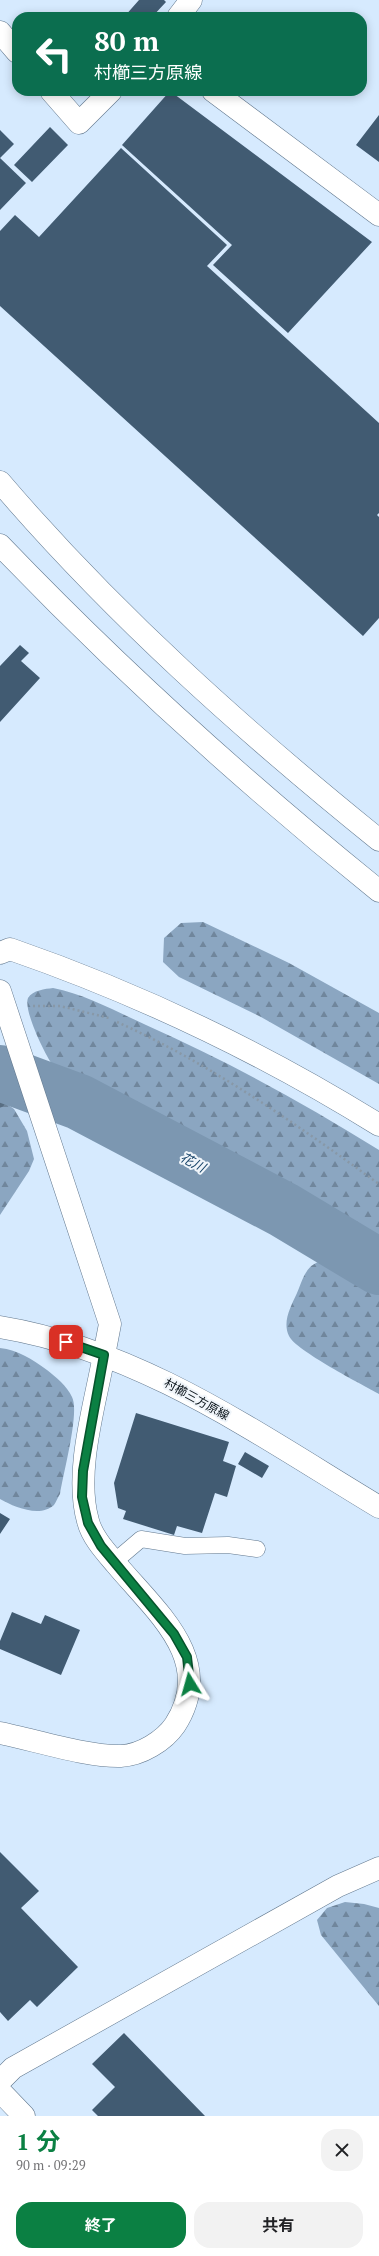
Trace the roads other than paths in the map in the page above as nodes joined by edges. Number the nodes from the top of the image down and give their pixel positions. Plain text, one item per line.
1 (191, 0) edge
2 (182, 12) edge
3 (0, 32) edge
4 (12, 46) edge
5 (56, 96) edge
6 (107, 96) edge
7 (220, 96) edge
8 (379, 215) edge
9 (0, 482) edge
10 (0, 545) edge
11 (379, 840) edge
12 (379, 891) edge
13 (0, 953) edge
14 (0, 991) edge
15 (379, 1125) edge
16 (0, 1327) edge
17 (104, 1355) junction
18 (379, 1507) edge
19 (257, 1549) dead end
20 (114, 1562) junction
21 (0, 1733) edge
22 (379, 1868) edge
23 (0, 2081) edge
24 (0, 2091) edge
25 (24, 2116) edge

1 - 2 street
3 - 4 street
5 - 6 street
7 - 8 street
9 - 11 street
10 - 12 street
13 - 15 street
14 - 17 street
16 - 17 street, 村櫛三方原線
17 - 18 street, 村櫛三方原線
17 - 20 street
19 - 20 lane
20 - 21 street
22 - 23 street
24 - 25 street

